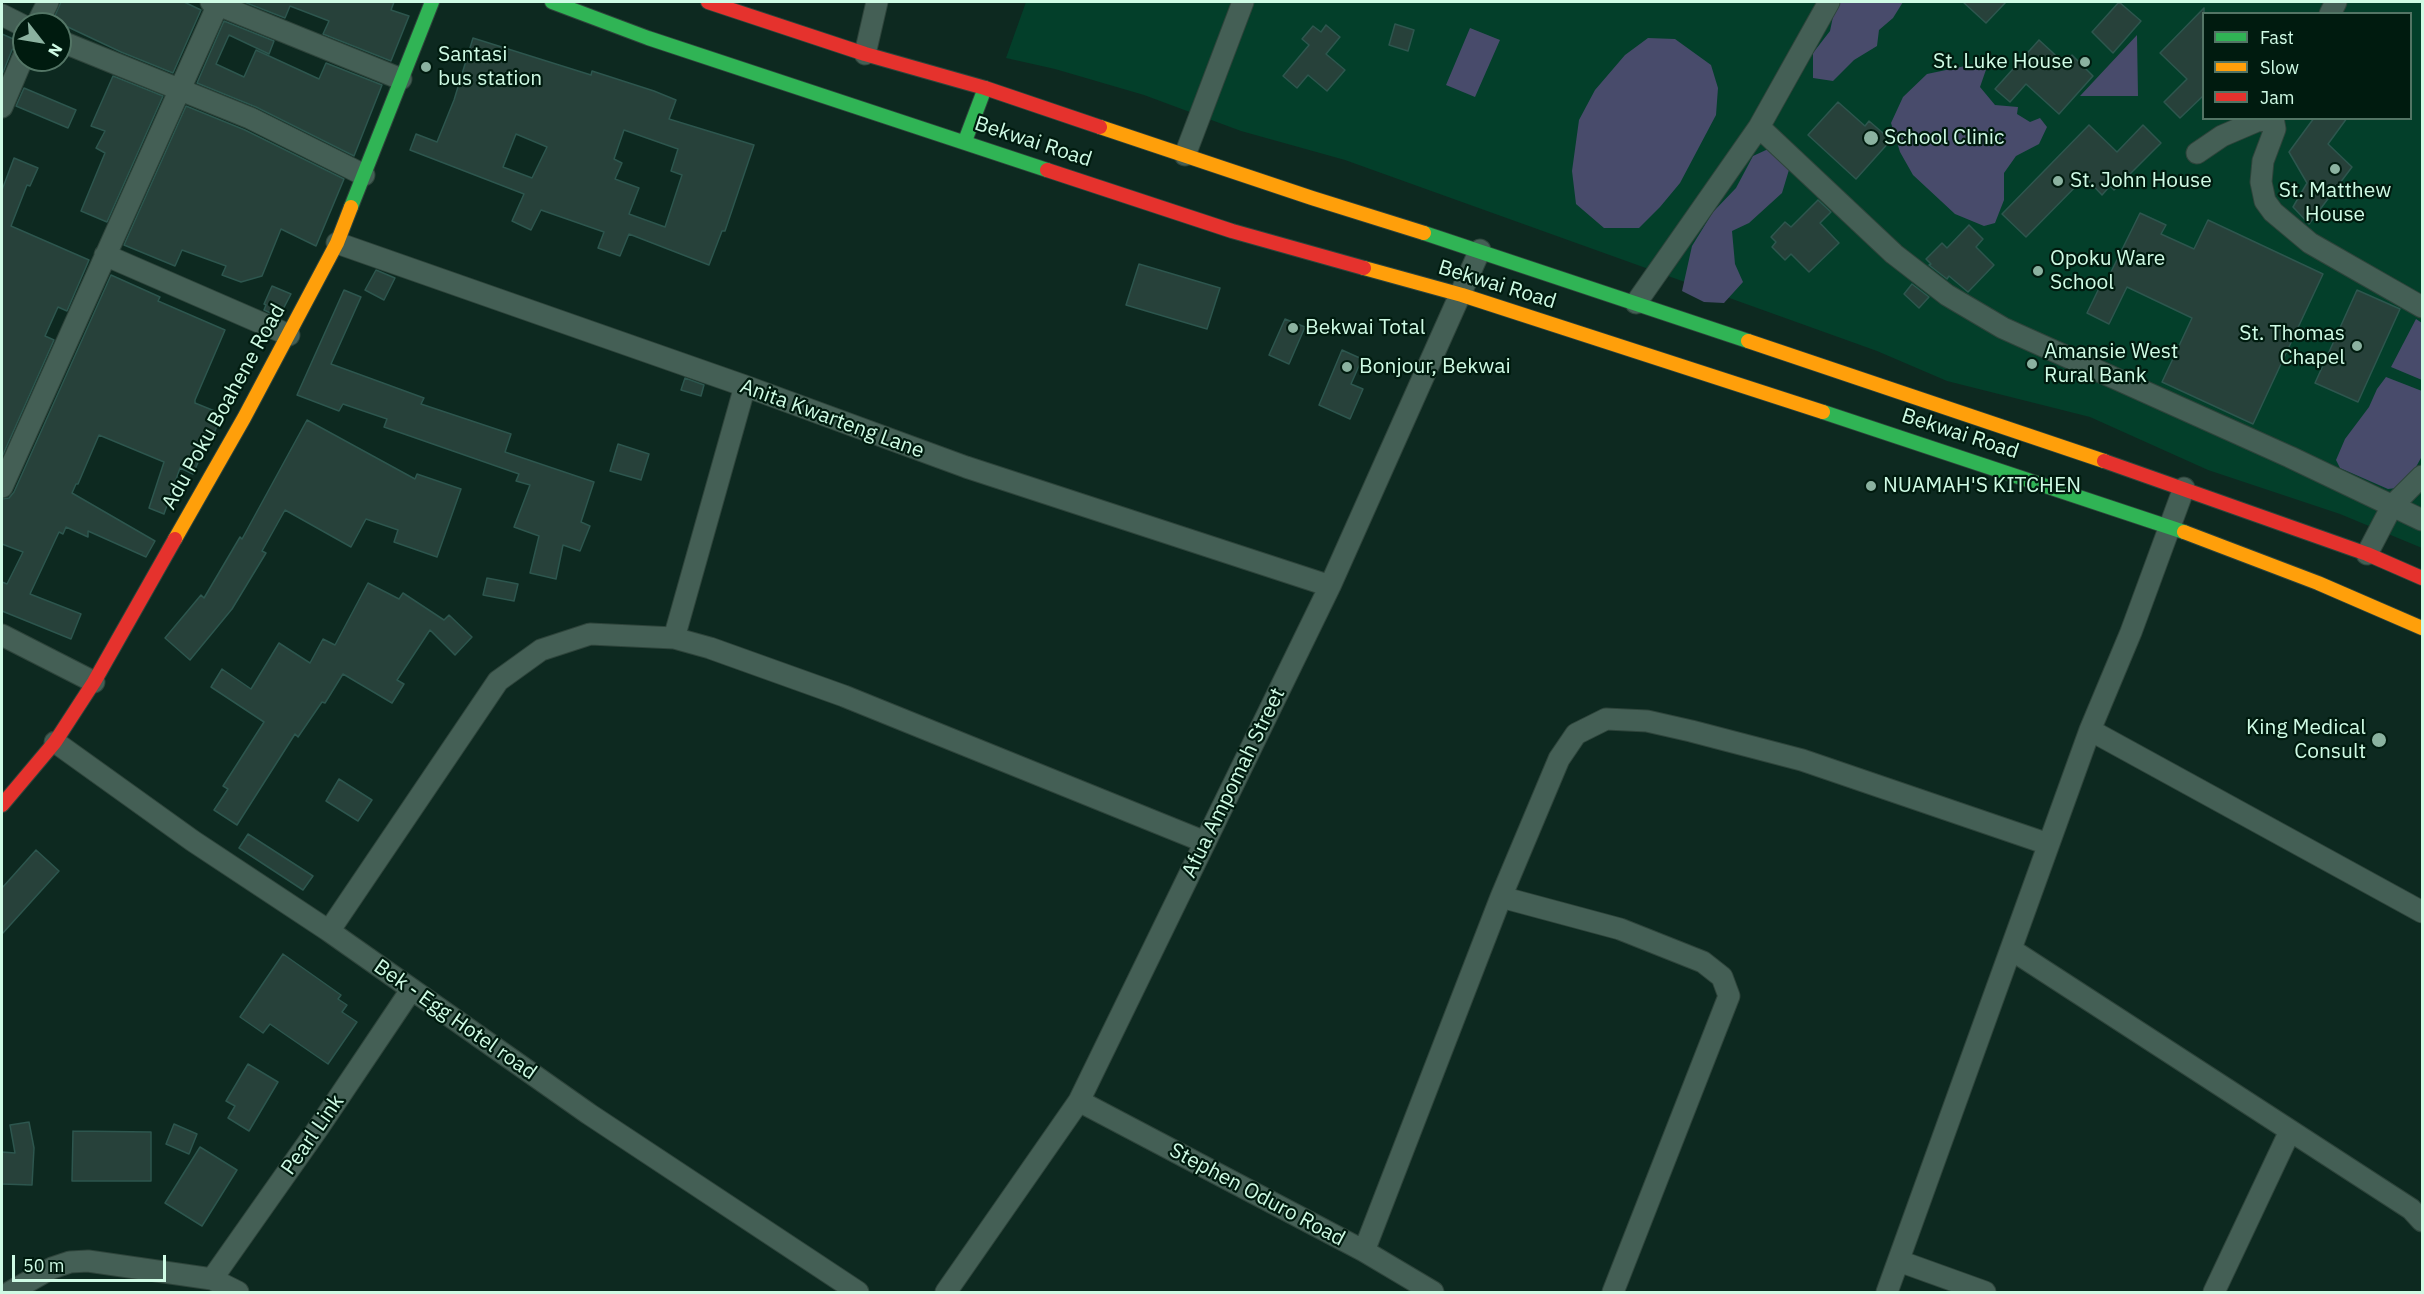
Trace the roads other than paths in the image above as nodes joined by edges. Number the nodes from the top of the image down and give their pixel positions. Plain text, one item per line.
1 (216, 2) edge
2 (432, 2) edge
3 (552, 2) edge
4 (708, 2) edge
5 (877, 2) edge
6 (1243, 2) edge
7 (1829, 2) edge
8 (72, 46) edge
9 (865, 54) junction
10 (17, 72) edge
11 (401, 79) junction
12 (985, 88) junction
13 (179, 89) junction
14 (2, 107) edge
15 (2264, 120) edge
16 (2272, 120) edge
17 (1759, 127) junction
18 (965, 141) junction
19 (2197, 153) dead end
20 (1185, 155) junction
21 (364, 175) junction
22 (337, 243) junction
23 (1480, 250) junction
24 (105, 255) junction
25 (1461, 295) junction
26 (1636, 303) junction
27 (2422, 307) edge
28 (289, 335) junction
29 (745, 386) junction
30 (2422, 477) edge
31 (2, 487) edge
32 (2184, 488) junction
33 (2391, 506) junction
34 (2422, 520) edge
35 (2169, 526) junction
36 (2367, 554) junction
37 (2422, 575) edge
38 (1330, 586) junction
39 (2422, 628) edge
40 (2, 635) edge
41 (674, 638) junction
42 (94, 682) junction
43 (2090, 730) junction
44 (55, 742) junction
45 (2, 805) edge
46 (1205, 842) junction
47 (2048, 844) junction
48 (1501, 897) junction
49 (2422, 912) edge
50 (329, 931) junction
51 (2012, 950) junction
52 (411, 990) junction
53 (1079, 1101) junction
54 (2290, 1131) junction
55 (2418, 1208) edge
56 (1364, 1251) junction
57 (1899, 1261) junction
58 (212, 1279) junction
59 (10, 1293) edge
60 (238, 1293) edge
61 (858, 1293) edge
62 (946, 1293) edge
63 (1433, 1293) edge
64 (1613, 1293) edge
65 (1887, 1293) edge
66 (1985, 1293) edge
67 (2214, 1293) edge

1 - 11 street
1 - 13 street
2 - 11 main road, Adu Poku Boahene Road
3 - 18 main road, Bekwai Road
4 - 9 main road, Bekwai Road
5 - 9 street
6 - 20 street
7 - 17 street
8 - 13 street
9 - 12 main road, Bekwai Road
10 - 14 street
11 - 21 main road, Adu Poku Boahene Road
12 - 18 main road
12 - 20 main road, Bekwai Road
13 - 21 street
13 - 24 street
15 - 19 street
16 - 27 street
17 - 26 street
17 - 33 street
18 - 25 main road, Bekwai Road
20 - 23 main road, Bekwai Road
21 - 22 main road, Adu Poku Boahene Road
22 - 28 main road, Adu Poku Boahene Road
22 - 29 street, Anita Kwarteng Lane
23 - 25 street, Afua Ampomah Street
23 - 26 main road, Bekwai Road
24 - 28 street
24 - 31 street
25 - 35 main road, Bekwai Road
25 - 38 street, Afua Ampomah Street
26 - 32 main road, Bekwai Road
28 - 42 main road, Adu Poku Boahene Road
29 - 38 street, Anita Kwarteng Lane
29 - 41 street
30 - 33 street
32 - 35 street
32 - 36 main road, Bekwai Road
33 - 34 street
33 - 36 street
35 - 39 main road, Bekwai Road
35 - 43 street
36 - 37 main road, Bekwai Road
38 - 46 street, Afua Ampomah Street
40 - 42 street
41 - 46 street
41 - 50 street
42 - 44 main road, Adu Poku Boahene Road
43 - 47 street
43 - 49 street
44 - 45 main road, Adu Poku Boahene Road
44 - 50 street, Bek - Egg Hotel road
46 - 53 street, Afua Ampomah Street
47 - 48 street
47 - 51 street
48 - 56 street
48 - 64 street
50 - 52 street, Bek - Egg Hotel road
51 - 54 street
51 - 57 street
52 - 58 street, Pearl Link
52 - 61 street, Bek - Egg Hotel road
53 - 56 street, Stephen Oduro Road
53 - 62 street, Afua Ampomah Street
54 - 55 street
54 - 67 street
56 - 63 street, Stephen Oduro Road
57 - 65 street
57 - 66 street
58 - 59 street
58 - 60 street

